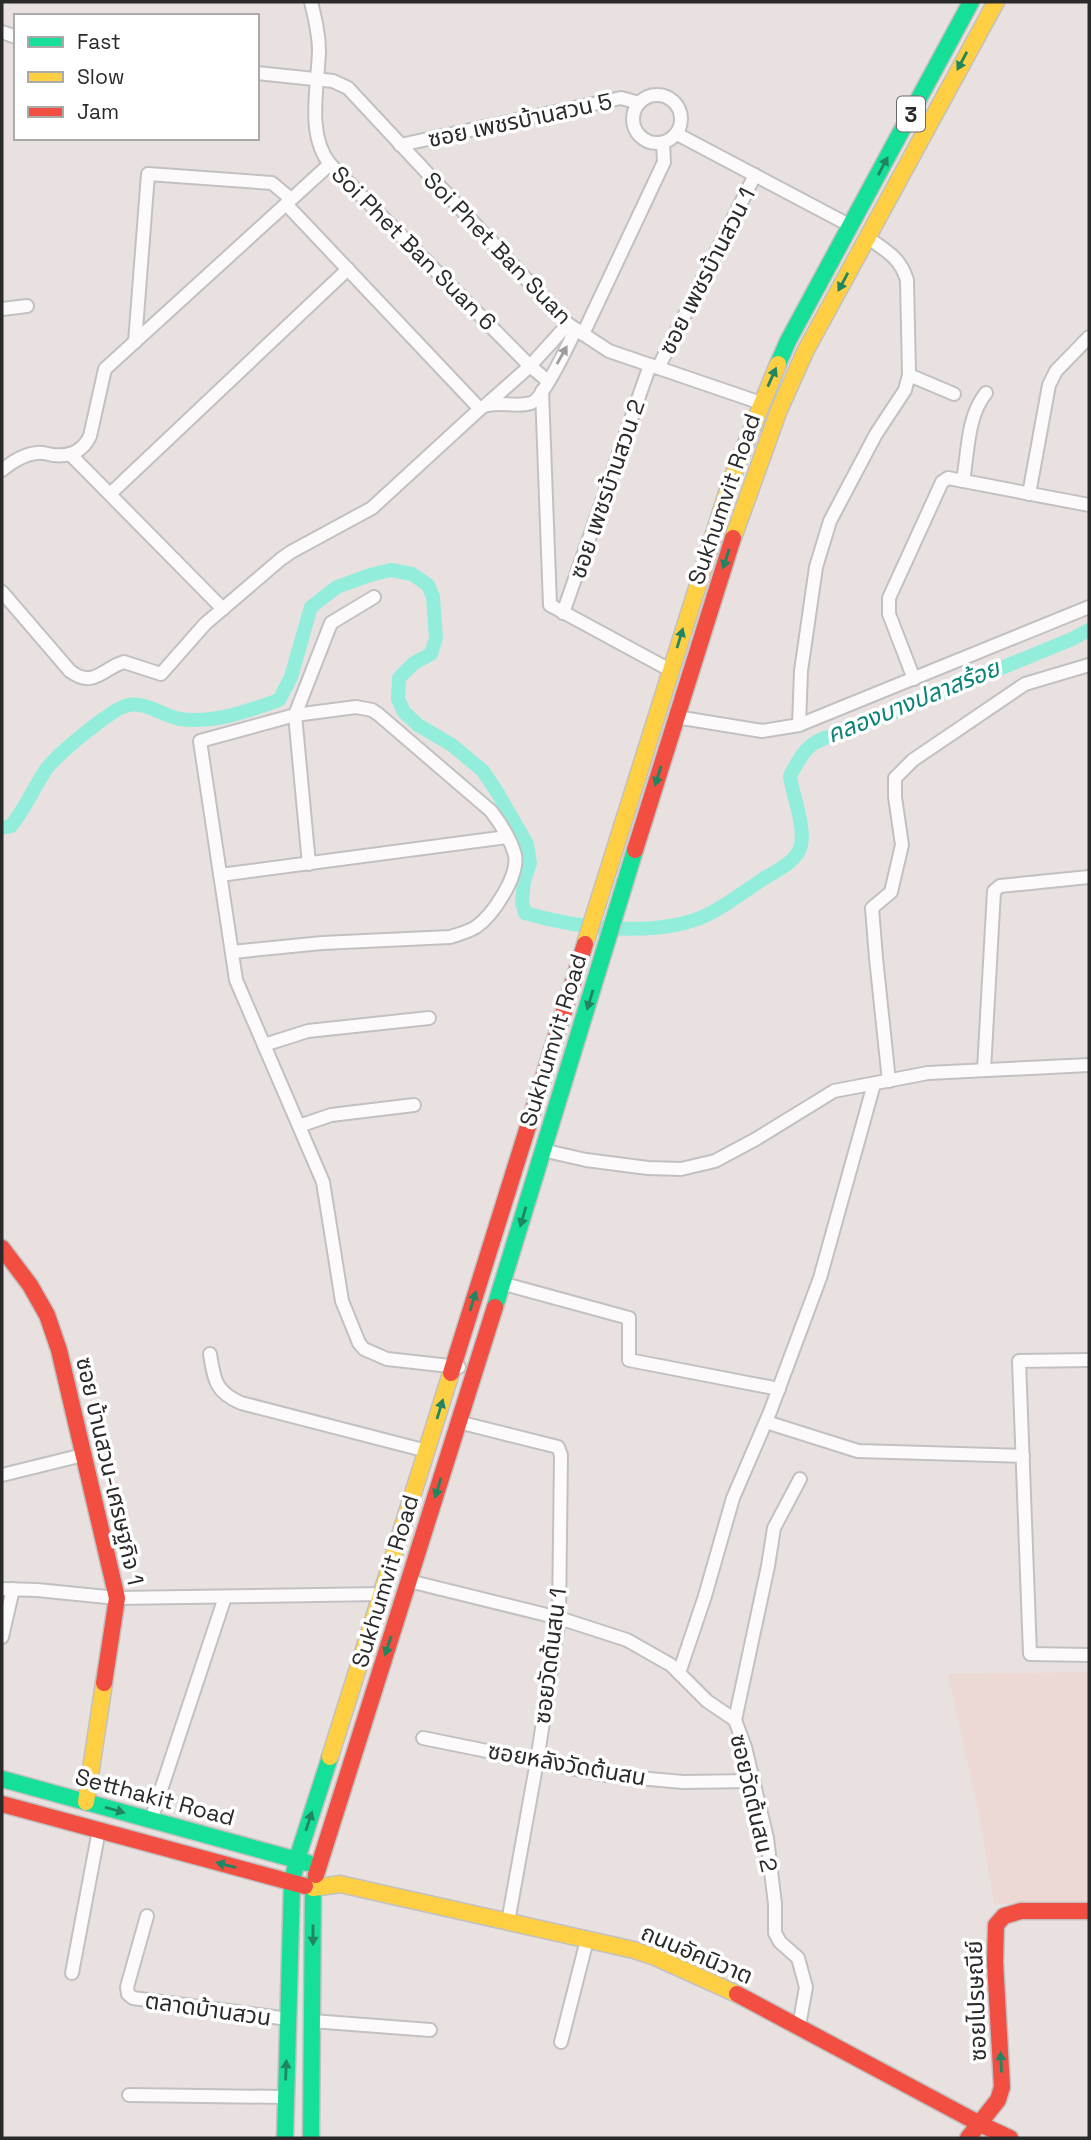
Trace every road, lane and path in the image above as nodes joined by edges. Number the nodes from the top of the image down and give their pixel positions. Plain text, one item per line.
1 (311, 2) edge
2 (971, 2) edge
3 (996, 2) edge
4 (259, 73) edge
5 (317, 79) junction
6 (639, 103) junction
7 (677, 134) junction
8 (663, 143) junction
9 (400, 145) junction
10 (330, 164) junction
11 (755, 175) junction
12 (289, 202) junction
13 (851, 226) junction
14 (867, 237) junction
15 (348, 269) junction
16 (27, 306) dead end
17 (2, 309) edge
18 (576, 329) junction
19 (1089, 337) edge
20 (135, 342) junction
21 (530, 366) junction
22 (654, 366) junction
23 (909, 375) junction
24 (545, 386) junction
25 (986, 393) dead end
26 (954, 394) dead end
27 (761, 403) junction
28 (483, 407) junction
29 (70, 454) junction
30 (2, 470) edge
31 (963, 481) junction
32 (110, 494) junction
33 (1029, 494) junction
34 (1089, 505) edge
35 (2, 592) edge
36 (374, 597) dead end
37 (1089, 607) edge
38 (223, 609) junction
39 (563, 612) junction
40 (1089, 665) edge
41 (670, 670) junction
42 (914, 679) junction
43 (295, 715) junction
44 (676, 718) junction
45 (799, 725) junction
46 (629, 801) junction
47 (648, 807) junction
48 (507, 837) junction
49 (309, 864) junction
50 (220, 875) junction
51 (1089, 877) edge
52 (232, 952) junction
53 (429, 1018) dead end
54 (264, 1045) junction
55 (1089, 1065) edge
56 (984, 1070) junction
57 (889, 1081) junction
58 (874, 1084) junction
59 (414, 1105) dead end
60 (299, 1126) junction
61 (542, 1150) junction
62 (2, 1248) edge
63 (501, 1283) junction
64 (210, 1354) dead end
65 (1089, 1360) edge
66 (453, 1366) junction
67 (475, 1368) junction
68 (779, 1390) junction
69 (458, 1422) junction
70 (766, 1423) junction
71 (426, 1451) junction
72 (83, 1455) junction
73 (1023, 1456) junction
74 (2, 1475) edge
75 (800, 1479) dead end
76 (409, 1581) junction
77 (8, 1589) edge
78 (382, 1594) junction
79 (225, 1597) junction
80 (117, 1598) junction
81 (559, 1618) junction
82 (2, 1637) edge
83 (1089, 1655) edge
84 (679, 1673) junction
85 (735, 1720) junction
86 (423, 1738) dead end
87 (537, 1761) junction
88 (2, 1779) edge
89 (753, 1780) junction
90 (86, 1802) junction
91 (2, 1804) edge
92 (150, 1820) junction
93 (99, 1830) junction
94 (297, 1859) junction
95 (318, 1866) junction
96 (292, 1883) junction
97 (340, 1884) junction
98 (313, 1888) junction
99 (1089, 1911) edge
100 (147, 1916) dead end
101 (508, 1922) junction
102 (587, 1940) junction
103 (72, 1973) dead end
104 (288, 2019) junction
105 (312, 2021) junction
106 (799, 2026) junction
107 (430, 2030) dead end
108 (561, 2042) dead end
109 (130, 2095) dead end
110 (285, 2097) junction
111 (980, 2124) junction
112 (285, 2138) edge
113 (310, 2138) edge
114 (968, 2138) edge
115 (1010, 2138) edge

1 - 5 street, Soi Phet Ban Suan 6
13 -> 2 main road, Sukhumvit Road / 3
3 -> 14 main road, Sukhumvit Road / 3
4 - 5 street, Soi Phet Ban Suan
5 - 9 street, Soi Phet Ban Suan
5 - 10 street, Soi Phet Ban Suan 6
6 - 7 street
6 - 8 street
6 - 9 street, ซอย เพชรบ้านสวน 5
7 - 8 street
7 - 11 street
8 - 18 street
9 - 18 street, Soi Phet Ban Suan
10 - 12 street
10 - 21 street, Soi Phet Ban Suan 6
11 - 13 street
11 - 22 street, ซอย เพชรบ้านสวน 1
12 - 15 street
12 - 20 street
12 - 20 street
27 -> 13 main road, Sukhumvit Road
14 - 23 street
14 -> 44 main road, Sukhumvit Road
15 - 28 street
15 - 32 street
16 - 17 street
18 - 21 street
18 - 22 street, Soi Phet Ban Suan
24 -> 18 street
19 - 33 street
20 - 29 street
21 - 24 street, Soi Phet Ban Suan 6
21 - 28 street
22 - 27 street, Soi Phet Ban Suan
22 - 39 street, ซอย เพชรบ้านสวน 2
23 - 26 street
23 - 45 street
24 - 28 street
24 - 39 street
25 - 31 street
41 -> 27 main road, Sukhumvit Road
28 - 38 street
29 - 30 street
29 - 32 street
31 - 33 street
31 - 42 street
32 - 38 street
33 - 34 street
35 - 38 street
36 - 43 street
37 - 42 street
39 - 41 street
40 - 57 street
41 - 46 main road, Sukhumvit Road
42 - 45 street
43 - 48 street
43 - 49 street
43 - 50 street
44 - 45 street
44 -> 47 main road, Sukhumvit Road
46 - 47 main road
66 -> 46 main road, Sukhumvit Road
47 -> 61 main road, Sukhumvit Road
48 - 49 street
48 - 52 street
49 - 50 street
50 - 52 street
51 - 56 street
52 - 54 street
53 - 54 street
54 - 60 street
55 - 56 street
56 - 57 street
57 - 58 street
58 - 61 street
58 - 68 street
59 - 60 street
60 - 66 street
61 -> 63 main road, Sukhumvit Road
62 - 72 main road, ซอย บ้านสวน-เศรษฐกิจ 1
63 - 67 main road, Sukhumvit Road
63 - 68 street
64 - 71 street
65 - 73 street
66 - 67 street
71 -> 66 main road, Sukhumvit Road
67 - 69 main road, Sukhumvit Road
68 - 70 street
69 -> 76 main road, Sukhumvit Road
69 - 81 street, ซอยวัดต้นสน 1
70 - 73 street
70 - 84 street
71 - 78 main road, Sukhumvit Road
72 - 74 street
72 - 80 main road, ซอย บ้านสวน-เศรษฐกิจ 1
73 - 83 street
75 - 85 street
76 - 81 street, ซอยวัดต้นสน 2
76 -> 95 main road, Sukhumvit Road
77 - 80 street
77 - 82 street
78 - 79 street
94 -> 78 main road, Sukhumvit Road
79 - 80 street
79 - 92 street
80 - 90 main road, ซอย บ้านสวน-เศรษฐกิจ 1
81 - 84 street, ซอยวัดต้นสน 2
81 - 87 street, ซอยวัดต้นสน 1
84 - 85 street, ซอยวัดต้นสน 2
85 - 89 street, ซอยวัดต้นสน 2
86 - 87 street, ซอยหลังวัดต้นสน
87 - 89 street, ซอยหลังวัดต้นสน
87 - 101 street, ซอยวัดต้นสน 1
88 - 90 main road, Setthakit Road
89 - 106 street, ซอยวัดต้นสน 2
90 -> 92 main road, Setthakit Road
91 - 93 main road, Setthakit Road
92 - 94 main road, Setthakit Road
96 -> 93 main road, Setthakit Road
93 - 103 street
94 - 95 main road, Setthakit Road
94 - 96 main road, Sukhumvit Road
95 - 97 main road, ถนนอัคนิวาต
95 - 98 main road, Sukhumvit Road
96 - 98 main road, Setthakit Road
96 - 104 main road, Sukhumvit Road
97 - 98 main road, ถนนอัคนิวาต
97 - 101 main road, ถนนอัคนิวาต
98 -> 105 main road, Sukhumvit Road
111 -> 99 main road, ซอยไปรษณีย์
100 - 104 street, ตลาดบ้านสวน
101 - 102 main road, ถนนอัคนิวาต
102 - 106 main road, ถนนอัคนิวาต
102 - 108 street
110 -> 104 main road, Sukhumvit Road
105 - 107 street
105 - 113 main road, Sukhumvit Road
106 - 111 main road, ถนนอัคนิวาต
109 - 110 street
110 - 112 main road, Sukhumvit Road
111 - 114 main road
111 - 115 main road, ถนนอัคนิวาต

